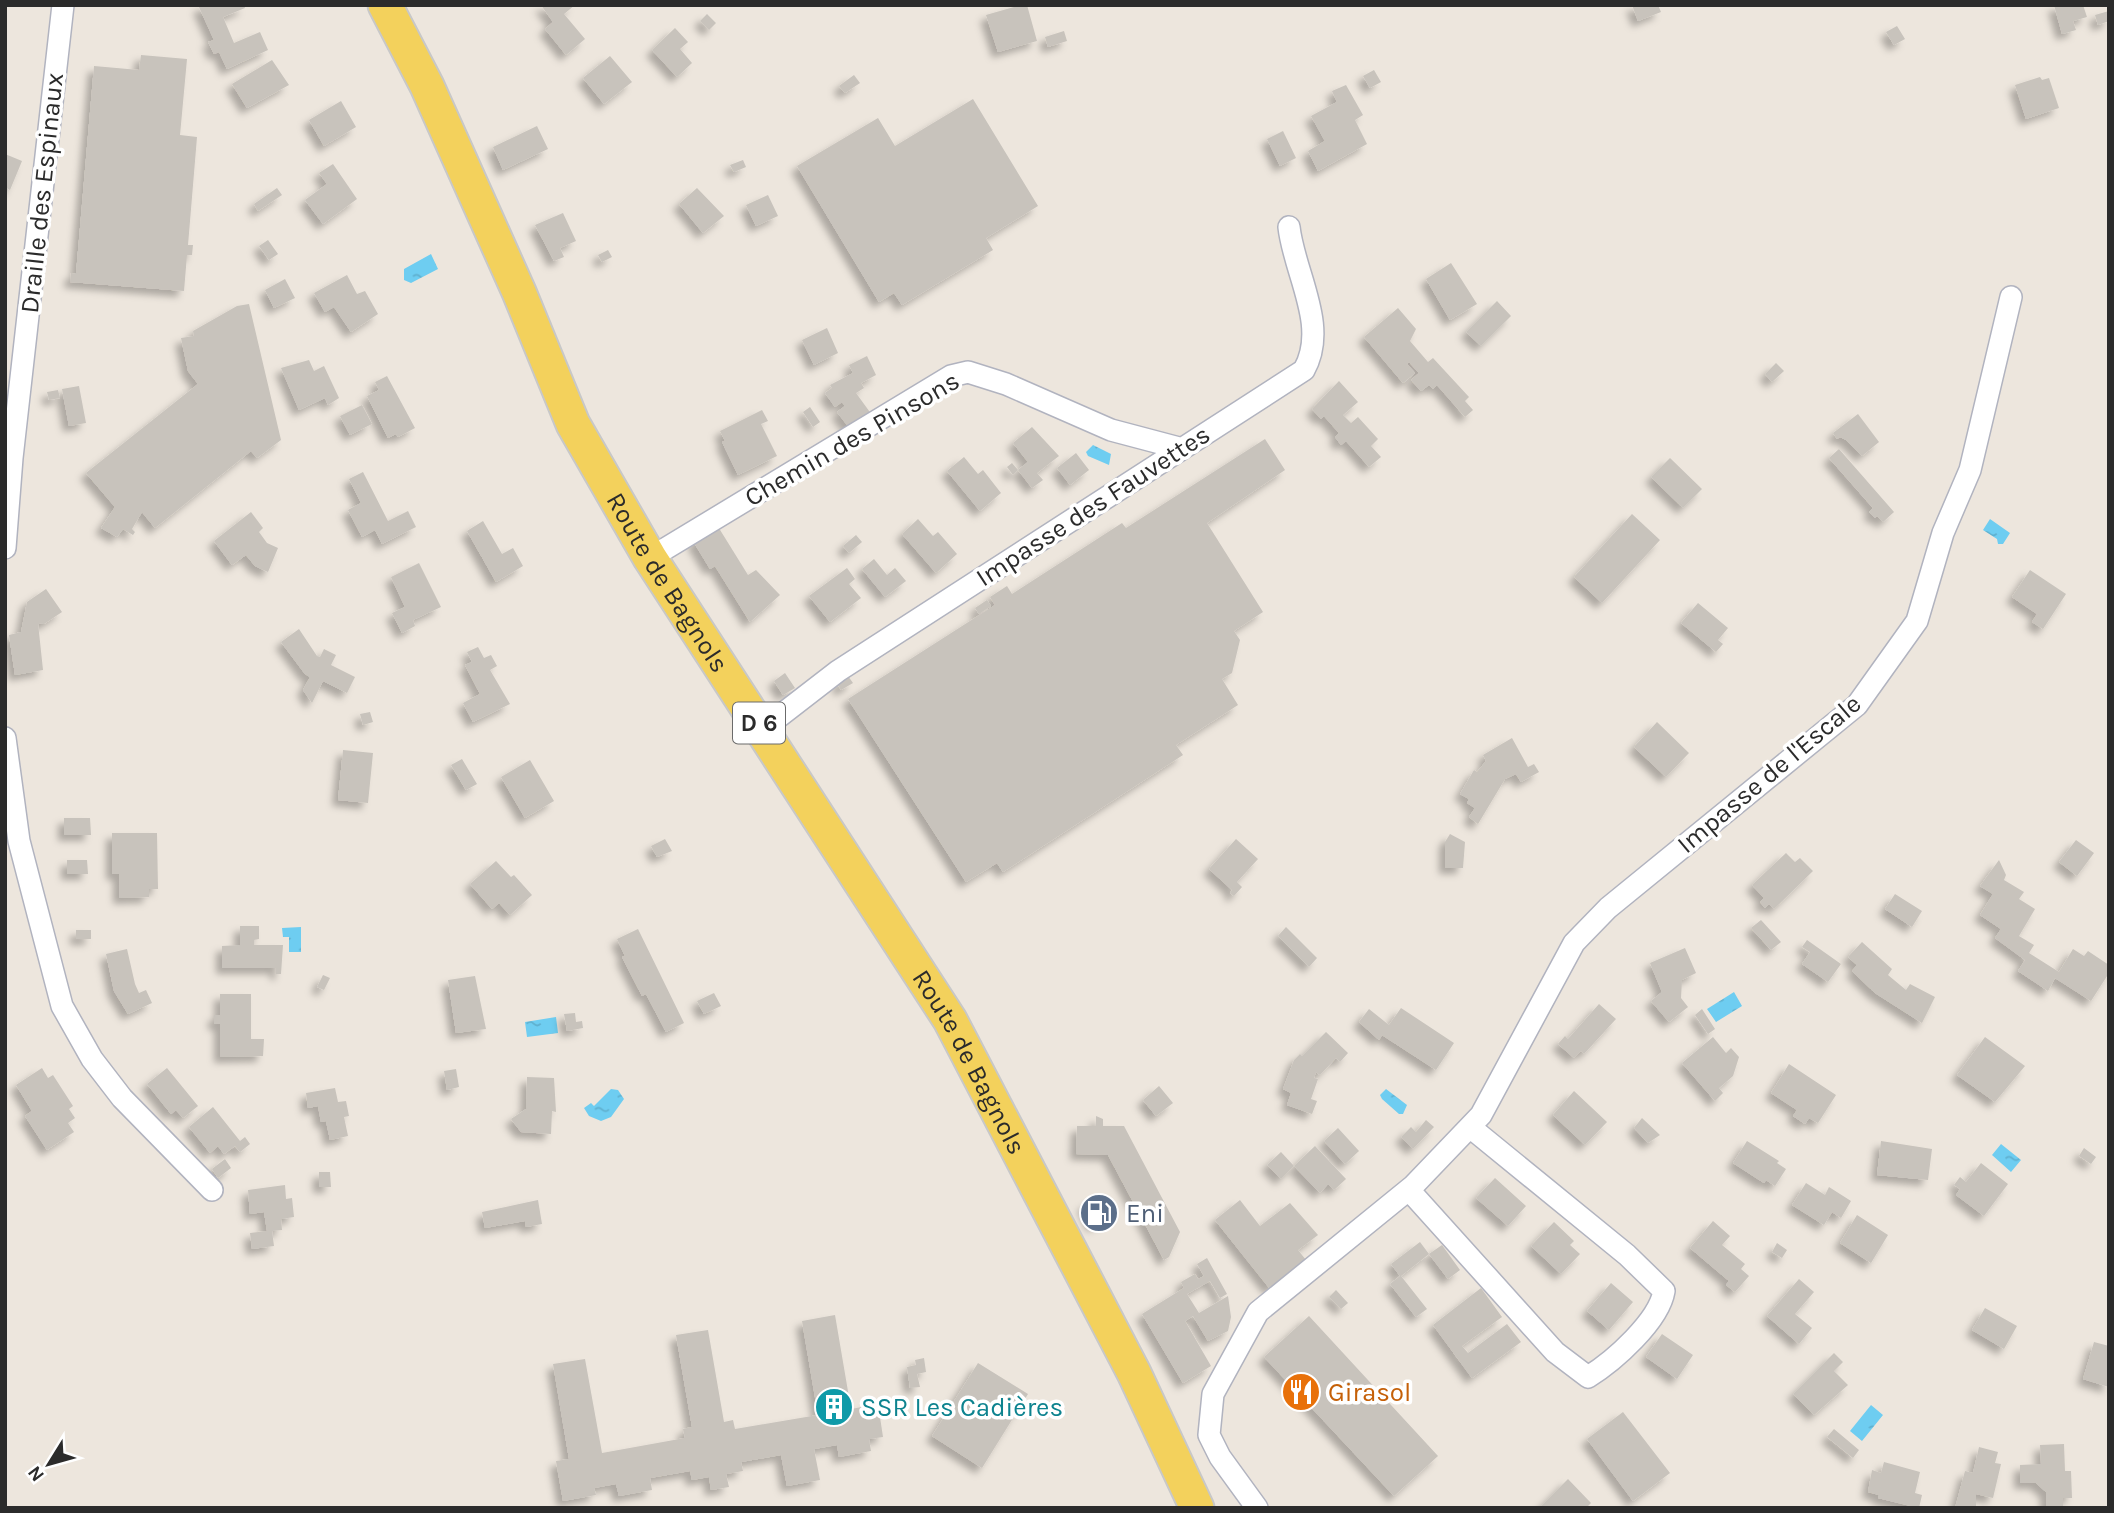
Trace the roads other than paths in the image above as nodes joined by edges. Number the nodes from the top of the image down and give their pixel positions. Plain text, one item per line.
1 (63, 5) edge
2 (384, 5) edge
3 (1289, 227) dead end
4 (2011, 297) dead end
5 (1180, 448) junction
6 (5, 548) edge
7 (650, 558) junction
8 (763, 729) junction
9 (5, 737) edge
10 (1471, 1126) junction
11 (212, 1190) dead end
12 (1409, 1190) junction
13 (1159, 1429) junction
14 (1174, 1508) edge
15 (1197, 1508) edge
16 (1257, 1508) edge

1 - 6 street, Draille des Espinaux
2 - 7 main road, Route de Bagnols / D 6
3 - 5 street, Impasse des Fauvettes
4 - 10 street, Impasse de l'Escale
5 - 7 street, Chemin des Pinsons
5 - 8 street, Impasse des Fauvettes
7 - 8 main road, Route de Bagnols / D 6
8 - 13 main road, Route de Bagnols / D 6
9 - 11 street
10 - 12 street, Impasse de l'Escale
10 - 12 street
12 - 16 street, Impasse de l'Escale
13 - 14 main road, D 6
13 - 15 main road, D 6

